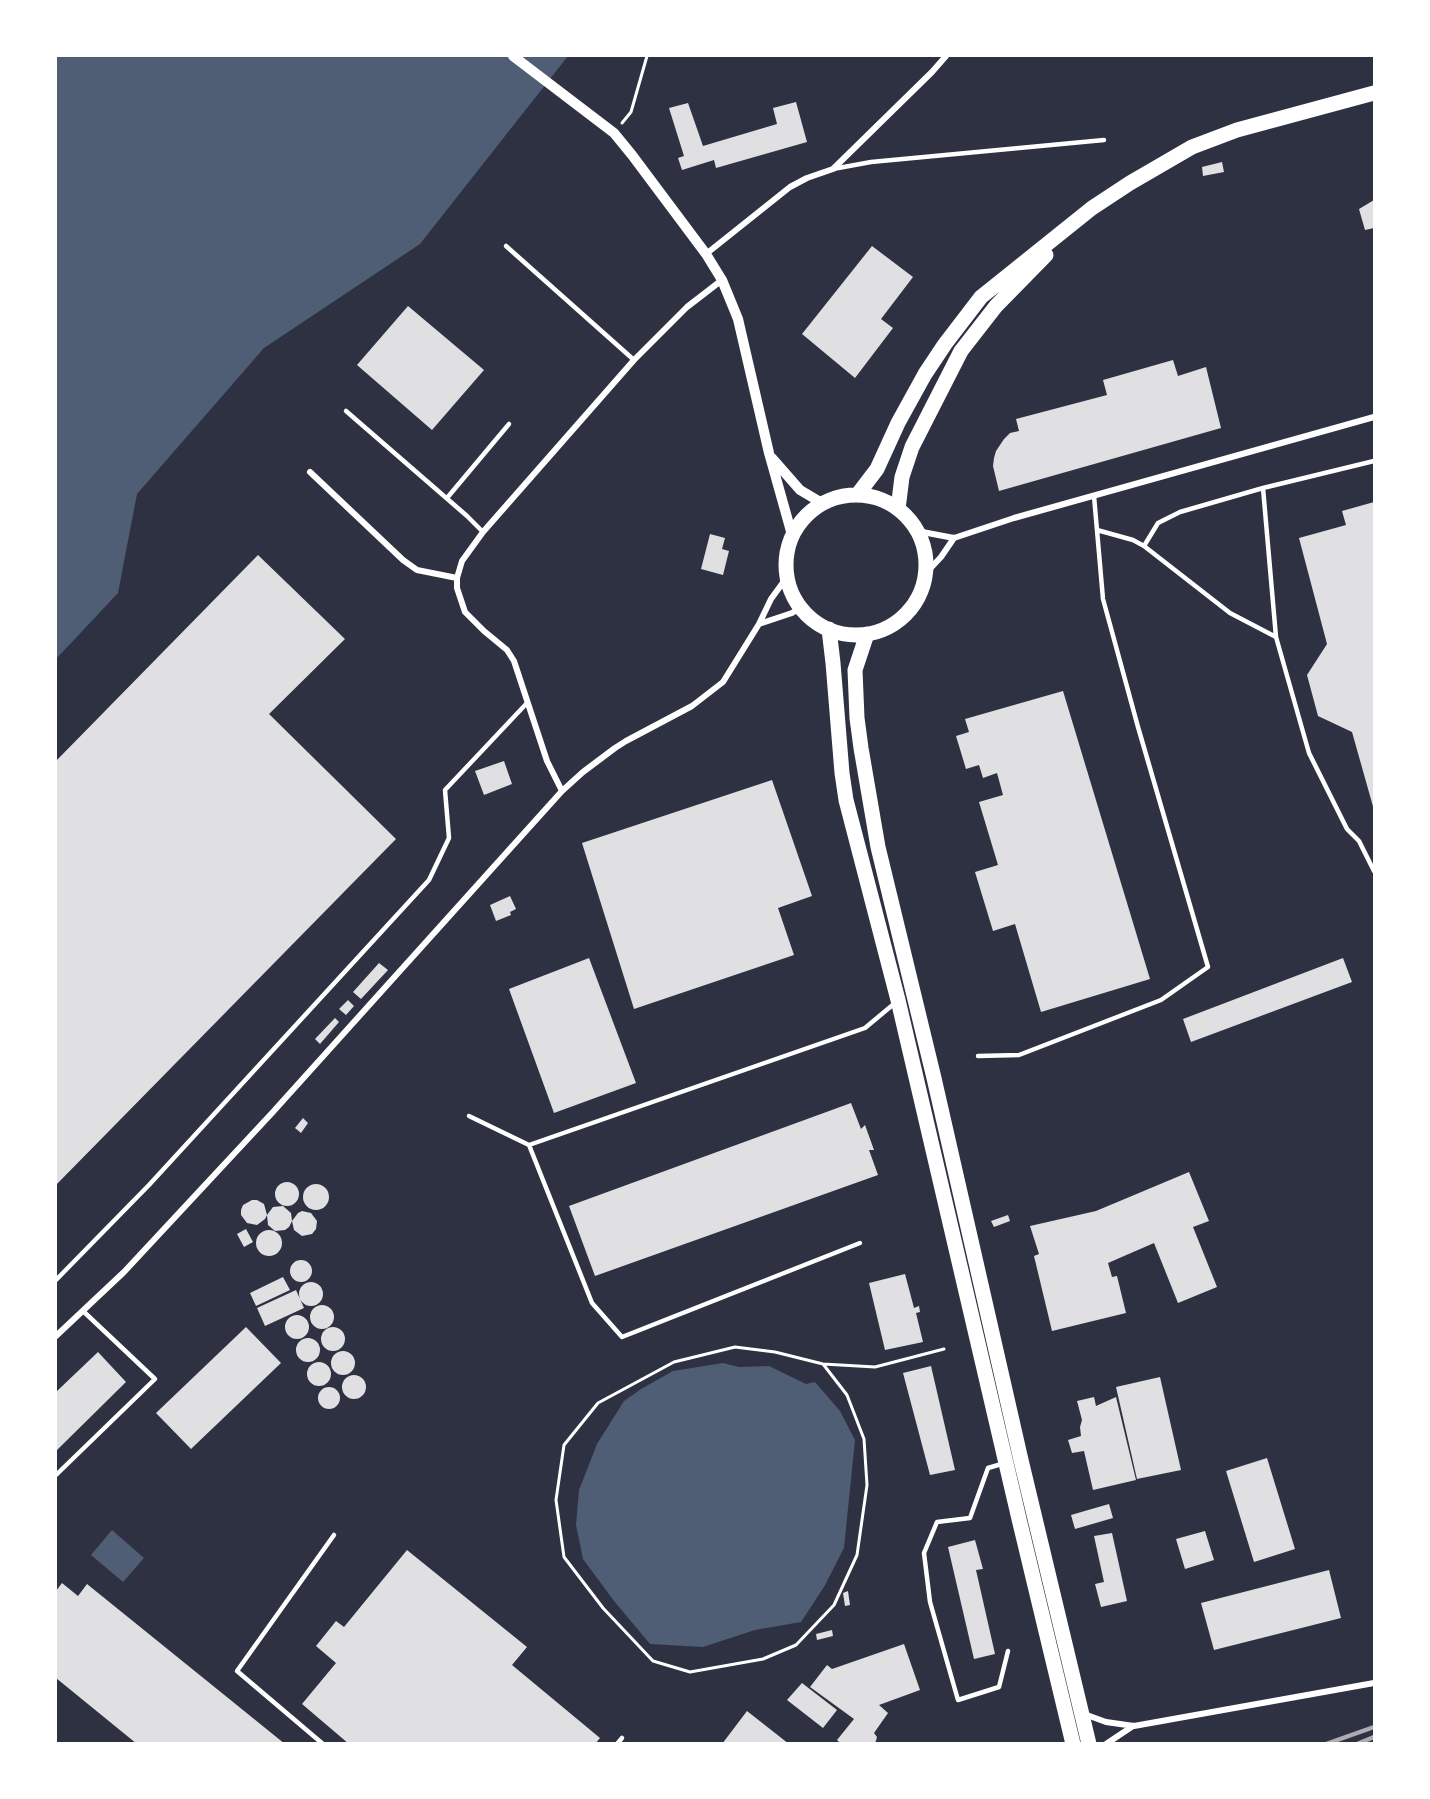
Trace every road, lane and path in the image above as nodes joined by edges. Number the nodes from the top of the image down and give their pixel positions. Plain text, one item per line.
1 (513, 56) edge
2 (647, 56) edge
3 (946, 56) edge
4 (1374, 93) edge
5 (614, 133) junction
6 (1104, 140) dead end
7 (833, 169) junction
8 (1092, 208) junction
9 (506, 246) dead end
10 (706, 254) junction
11 (722, 280) junction
12 (634, 360) junction
13 (346, 411) dead end
14 (1374, 417) edge
15 (509, 424) dead end
16 (769, 453) junction
17 (1374, 461) edge
18 (310, 472) dead end
19 (1263, 488) junction
20 (858, 494) junction
21 (1094, 496) junction
22 (447, 498) junction
23 (822, 503) junction
24 (898, 508) junction
25 (1097, 530) junction
26 (917, 531) junction
27 (483, 532) junction
28 (792, 535) junction
29 (954, 538) junction
30 (1144, 546) junction
31 (926, 573) junction
32 (787, 577) junction
33 (457, 578) junction
34 (800, 608) junction
35 (759, 624) junction
36 (828, 629) junction
37 (867, 634) junction
38 (1276, 637) junction
39 (527, 703) junction
40 (562, 791) junction
41 (1374, 871) edge
42 (915, 997) junction
43 (898, 1000) junction
44 (978, 1056) dead end
45 (469, 1116) dead end
46 (529, 1145) junction
47 (860, 1243) dead end
48 (56, 1280) edge
49 (83, 1311) junction
50 (56, 1336) edge
51 (944, 1349) dead end
52 (823, 1364) junction
53 (1021, 1460) junction
54 (1006, 1463) junction
55 (56, 1475) edge
56 (334, 1535) dead end
57 (1008, 1651) dead end
58 (1374, 1683) edge
59 (1082, 1713) junction
60 (1134, 1726) junction
61 (622, 1738) dead end
62 (323, 1743) edge
63 (617, 1743) edge
64 (1073, 1743) edge
65 (1089, 1743) edge
66 (1106, 1743) edge

1 - 5 street
2 - 5 path
3 - 7 street
4 - 8 main road
5 - 10 street
6 - 7 lane
7 - 10 street
8 - 20 main road
8 - 24 main road
9 - 12 lane
10 - 11 street
11 - 12 street
11 - 16 street
12 - 27 street
13 - 22 lane
14 - 21 street
15 - 22 lane
16 - 23 street
16 - 28 street
17 - 19 lane
18 - 33 street
19 - 30 lane
19 - 38 lane
20 - 23 main road
20 - 24 main road
21 - 25 lane
21 - 29 street
22 - 27 lane
23 - 28 main road
24 - 26 main road
25 - 30 lane
25 - 44 lane
26 - 29 street
26 - 31 main road
27 - 33 street
28 - 32 main road
29 - 31 street
30 - 38 lane
31 - 37 main road
32 - 34 main road
32 - 35 street
33 - 39 street
34 - 35 street
34 - 36 main road
35 - 40 street
36 - 37 main road
36 - 43 main road
37 - 42 main road
38 - 41 lane
39 - 40 street
39 - 48 lane
40 - 49 street
42 - 43 lane
42 - 53 main road
43 - 46 lane
43 - 54 main road
45 - 46 lane
46 - 47 lane
49 - 50 street
49 - 55 lane
51 - 52 path
52 - 52 path
53 - 54 lane
53 - 59 main road
54 - 57 lane
54 - 64 main road
56 - 62 lane
58 - 60 street
59 - 60 street
59 - 65 main road
60 - 66 street
61 - 63 lane

